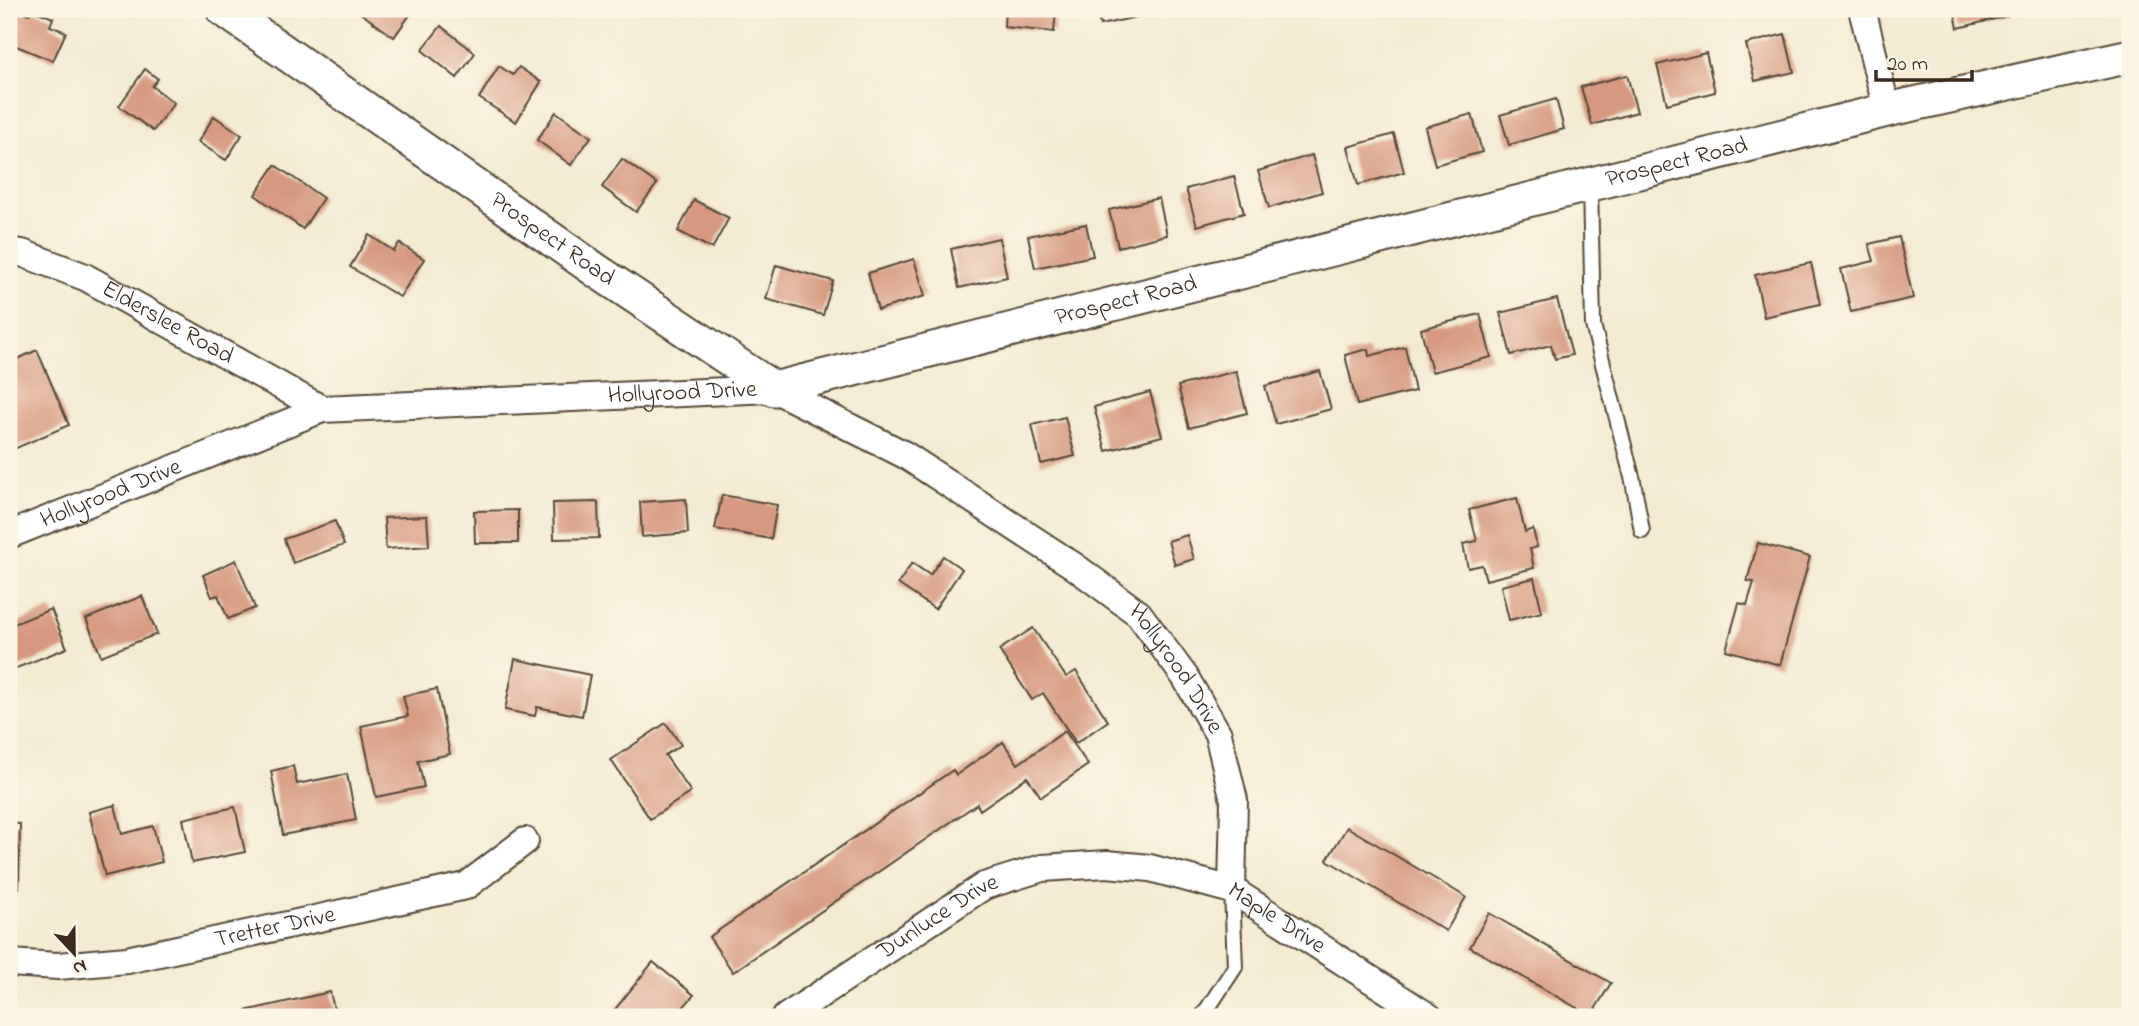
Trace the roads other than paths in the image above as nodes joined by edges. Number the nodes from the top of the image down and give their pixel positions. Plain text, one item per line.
1 (223, 9) edge
2 (1862, 9) edge
3 (2130, 56) edge
4 (1887, 110) junction
5 (1590, 184) junction
6 (9, 251) edge
7 (774, 390) junction
8 (321, 409) junction
9 (1642, 531) dead end
10 (9, 535) edge
11 (524, 841) dead end
12 (1107, 864) joint
13 (1232, 890) junction
14 (9, 963) edge
15 (786, 1017) edge
16 (1202, 1017) edge
17 (1429, 1017) edge

1 - 7 street, Prospect Road
2 - 4 street
3 - 4 street, Prospect Road
4 - 5 street, Prospect Road
5 - 7 street, Prospect Road
5 - 9 lane
6 - 8 street, Elderslee Road
7 - 8 street, Hollyrood Drive
7 - 13 street, Hollyrood Drive
8 - 10 street, Hollyrood Drive
11 - 14 street, Tretter Drive
12 - 13 street, Maple Drive
12 - 15 street, Dunluce Drive
13 - 16 lane
13 - 17 street, Maple Drive

